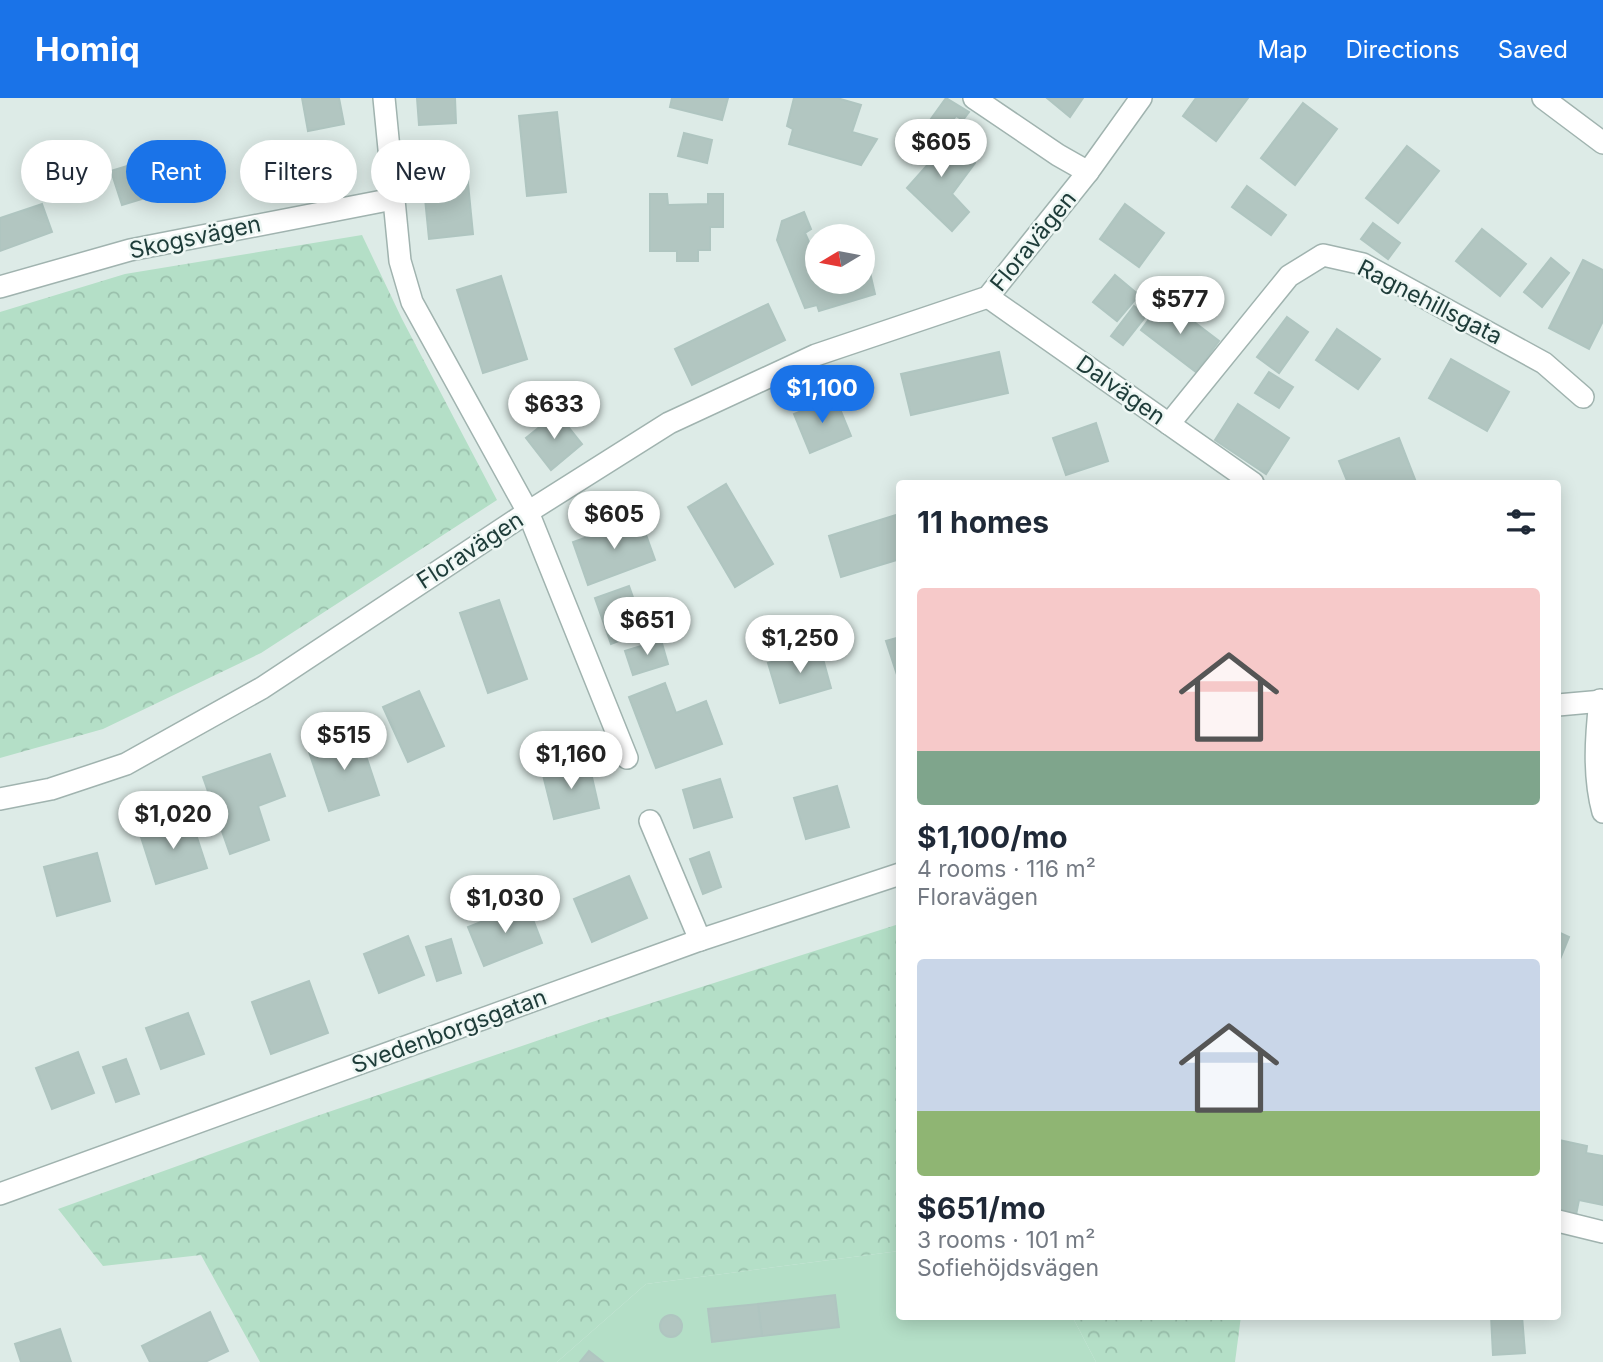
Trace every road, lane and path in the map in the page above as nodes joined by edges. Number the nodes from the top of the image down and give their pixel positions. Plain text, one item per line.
1 (384, 98) edge
2 (974, 98) edge
3 (1141, 98) edge
4 (1543, 98) edge
5 (388, 140) edge
6 (1603, 143) edge
7 (1088, 172) junction
8 (372, 203) edge
9 (393, 203) edge
10 (0, 287) edge
11 (988, 297) junction
12 (1583, 397) dead end
13 (1169, 424) junction
14 (1249, 480) edge
15 (528, 512) junction
16 (1601, 701) edge
17 (1561, 705) edge
18 (628, 758) dead end
19 (0, 799) edge
20 (1603, 811) edge
21 (650, 821) dead end
22 (896, 875) edge
23 (700, 940) junction
24 (0, 1194) edge
25 (1561, 1222) edge
26 (1603, 1232) edge

1 - 5 street
2 - 7 street
3 - 7 street, Floravägen
4 - 6 street
7 - 11 street, Floravägen
8 - 10 street, Skogsvägen
9 - 15 street
11 - 13 street, Dalvägen
11 - 15 street, Floravägen
12 - 13 street, Ragnehillsgata
13 - 14 street, Dalvägen
15 - 18 street
15 - 19 street, Floravägen
16 - 17 street
16 - 20 street
21 - 23 street
22 - 23 street, Svedenborgsgatan
23 - 24 street, Svedenborgsgatan
25 - 26 street

